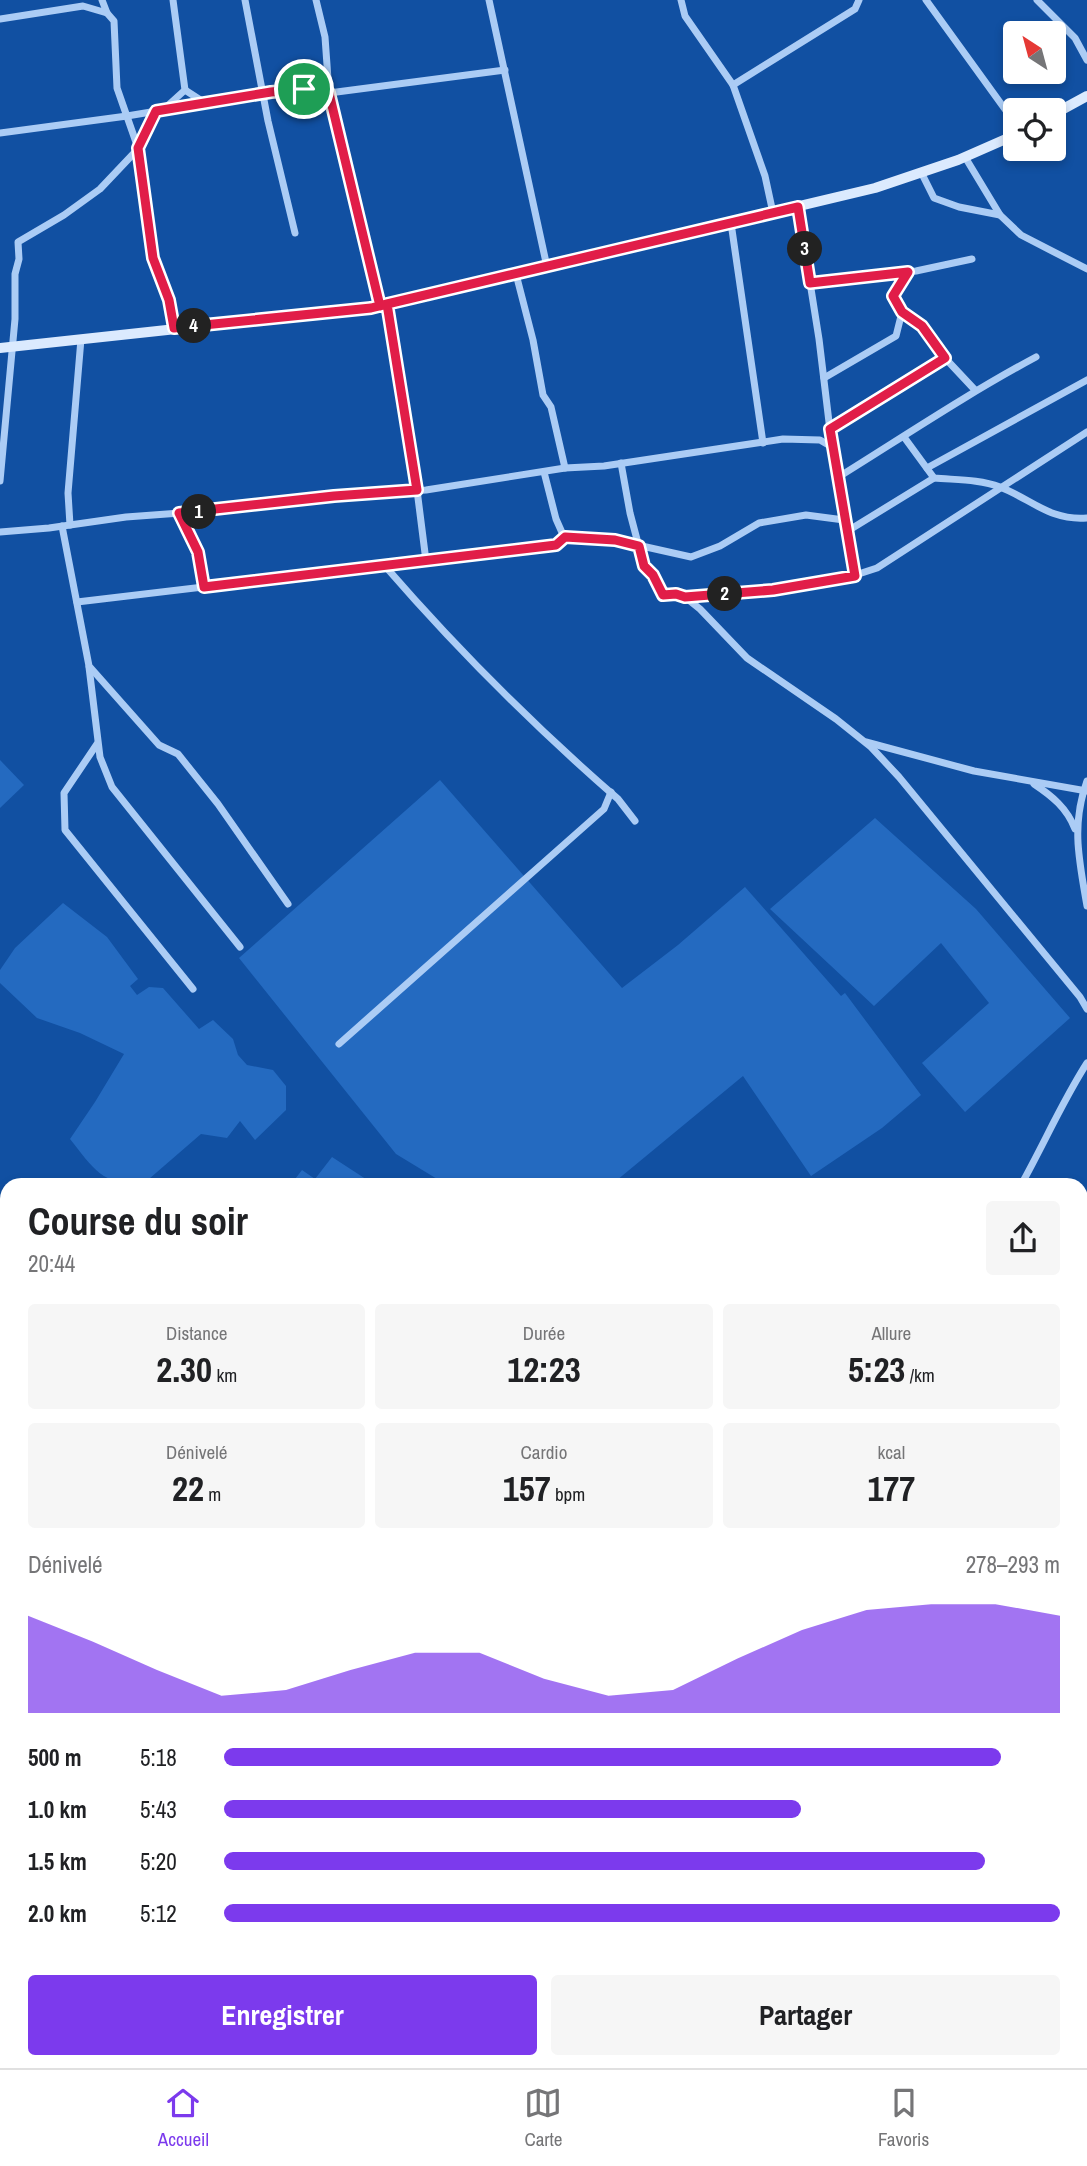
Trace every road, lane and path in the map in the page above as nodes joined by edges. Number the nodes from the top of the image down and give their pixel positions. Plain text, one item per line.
1 (102, 0) edge
2 (173, 0) edge
3 (245, 0) edge
4 (316, 0) edge
5 (489, 0) edge
6 (681, 0) edge
7 (859, 0) edge
8 (926, 0) edge
9 (1037, 0) edge
10 (107, 13) junction
11 (0, 19) edge
12 (1087, 60) edge
13 (505, 70) junction
14 (733, 85) junction
15 (185, 90) junction
16 (262, 93) junction
17 (329, 93) junction
18 (1087, 96) edge
19 (205, 103) junction
20 (1003, 106) edge
21 (1066, 107) edge
22 (160, 111) junction
23 (127, 116) junction
24 (0, 133) edge
25 (1003, 140) edge
26 (138, 148) junction
27 (964, 157) junction
28 (921, 172) junction
29 (798, 207) junction
30 (773, 213) junction
31 (1000, 215) junction
32 (731, 223) junction
33 (295, 233) dead end
34 (972, 259) dead end
35 (547, 267) junction
36 (1087, 269) edge
37 (908, 272) junction
38 (516, 274) junction
39 (810, 283) junction
40 (384, 305) junction
41 (902, 312) junction
42 (174, 328) junction
43 (81, 338) junction
44 (11, 346) junction
45 (0, 348) edge
46 (1036, 357) dead end
47 (945, 358) junction
48 (824, 378) junction
49 (1087, 380) edge
50 (975, 390) junction
51 (830, 429) junction
52 (1087, 432) edge
53 (904, 437) junction
54 (763, 443) junction
55 (832, 447) junction
56 (621, 463) junction
57 (565, 468) junction
58 (927, 468) junction
59 (544, 472) junction
60 (837, 478) junction
61 (934, 478) junction
62 (0, 481) edge
63 (1001, 488) junction
64 (417, 490) junction
65 (179, 513) junction
66 (1087, 518) edge
67 (844, 520) junction
68 (66, 525) junction
69 (0, 532) edge
70 (846, 532) junction
71 (565, 537) junction
72 (639, 546) junction
73 (426, 561) junction
74 (385, 566) junction
75 (855, 576) junction
76 (204, 587) junction
77 (685, 597) junction
78 (77, 603) junction
79 (89, 666) junction
80 (863, 741) junction
81 (98, 744) junction
82 (1087, 780) edge
83 (1032, 782) junction
84 (1085, 790) edge
85 (611, 792) junction
86 (635, 821) dead end
87 (1076, 832) junction
88 (288, 904) dead end
89 (1087, 906) edge
90 (240, 947) dead end
91 (193, 989) dead end
92 (1087, 1009) edge
93 (339, 1044) dead end
94 (1087, 1063) edge
95 (1025, 1178) edge

1 - 10 street
2 - 15 street
3 - 16 street
4 - 17 street
5 - 13 street
6 - 14 street
7 - 14 street
8 - 20 street
9 - 12 street
10 - 11 street
10 - 23 street
13 - 17 street
13 - 35 street
14 - 30 street
15 - 19 street
15 - 22 street
16 - 17 street
16 - 19 street
16 - 33 street
17 - 40 street
18 - 21 street
19 - 22 street
22 - 23 street
22 - 26 street
23 - 24 street
23 - 26 street
25 - 27 street
26 - 42 street
26 - 44 street
27 - 28 street
27 - 31 street
28 - 29 street
28 - 31 street
29 - 30 street
29 - 39 street
30 - 32 street
31 - 36 street
32 - 35 street
32 - 54 street
34 - 37 street
35 - 38 street
37 - 39 street
37 - 41 street
38 - 40 street
38 - 57 street
39 - 48 street
40 - 42 street
40 - 64 street
41 - 47 street
41 - 48 street
42 - 43 street
43 - 44 street
43 - 68 street
44 - 45 street
44 - 62 street
46 - 50 street
47 - 50 street
47 - 51 street
48 - 51 street
49 - 58 street
50 - 53 street
51 - 55 street
52 - 63 street
53 - 58 street
53 - 60 street
54 - 55 street
54 - 56 street
55 - 60 street
56 - 57 street
56 - 72 street
57 - 59 street
58 - 61 street
59 - 64 street
59 - 71 street
60 - 67 street
61 - 63 street
61 - 70 street
63 - 66 street
63 - 75 street
64 - 65 street
64 - 73 street
65 - 68 street
65 - 76 street
67 - 70 street
67 - 72 street
68 - 69 street
68 - 78 street
70 - 75 street
71 - 72 street
71 - 73 street
72 - 77 street
73 - 74 street
74 - 76 street
74 - 85 street
75 - 77 street
76 - 78 street
77 - 80 street
78 - 79 street
79 - 81 street
79 - 88 street
80 - 83 street
80 - 92 street
81 - 90 street
81 - 91 street
82 - 84 street
83 - 84 street
83 - 87 street
84 - 87 street
85 - 86 street
85 - 93 street
87 - 89 street
94 - 95 street

